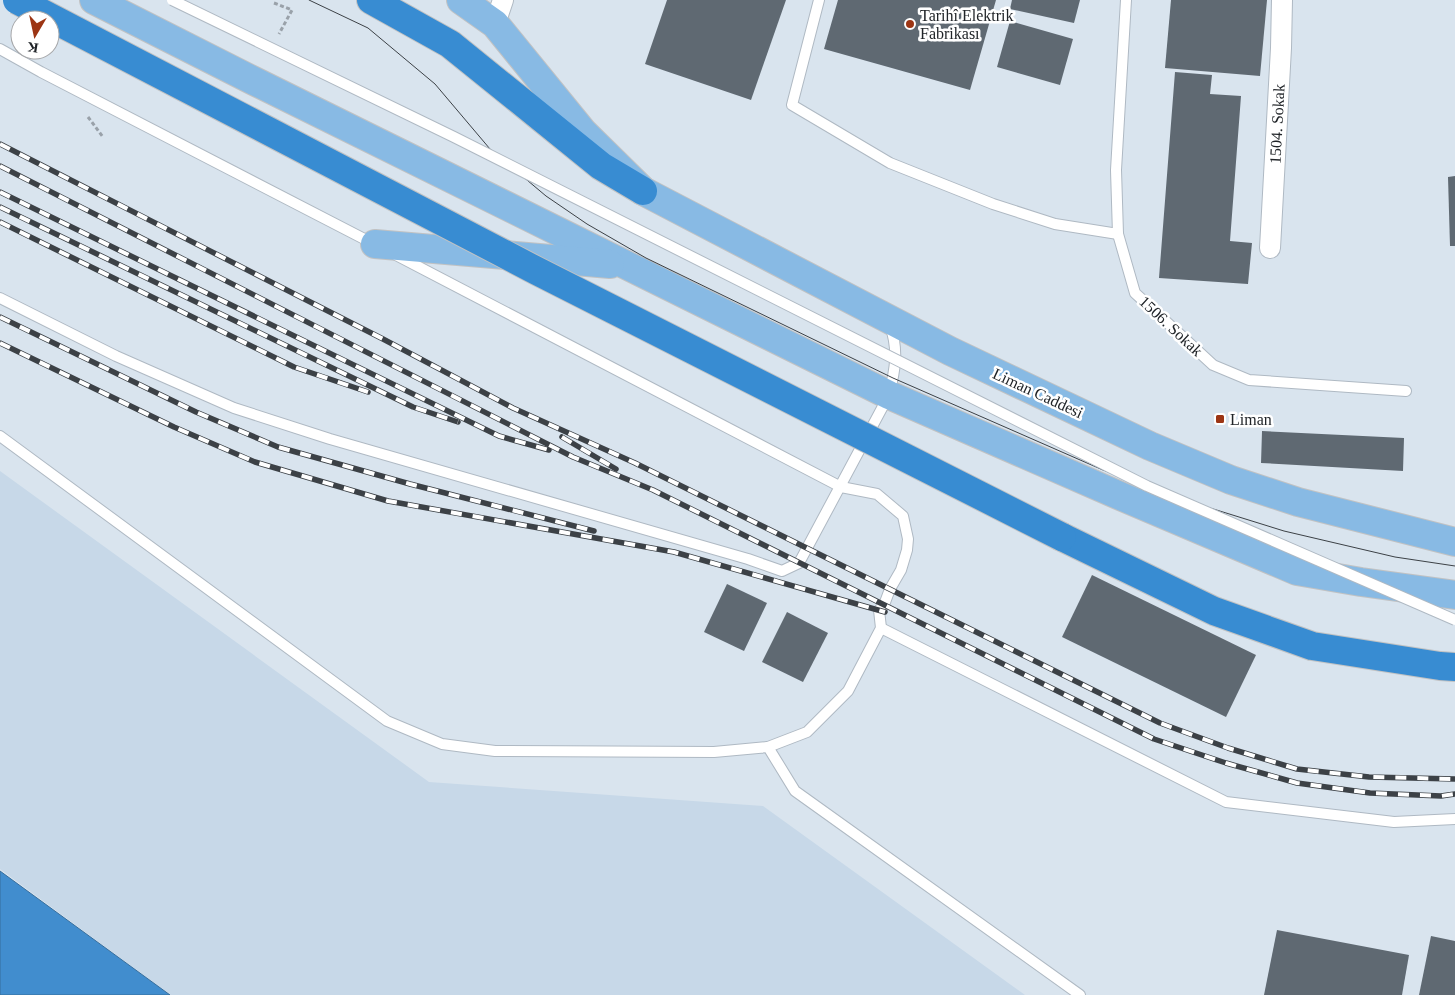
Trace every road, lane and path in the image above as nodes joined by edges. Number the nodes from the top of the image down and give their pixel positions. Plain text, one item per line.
1 (17, 0) edge
2 (94, 0) edge
3 (172, 0) edge
4 (371, 0) edge
5 (461, 0) edge
6 (819, 0) edge
7 (1126, 0) edge
8 (1282, 0) edge
9 (500, 12) edge
10 (0, 50) edge
11 (643, 191) junction
12 (1118, 234) junction
13 (375, 244) junction
14 (1270, 248) dead end
15 (626, 266) junction
16 (0, 298) edge
17 (887, 319) junction
18 (1406, 391) dead end
19 (889, 395) junction
20 (0, 436) edge
21 (841, 487) junction
22 (1455, 542) edge
23 (1455, 595) edge
24 (1455, 620) edge
25 (881, 628) junction
26 (1455, 666) edge
27 (768, 747) junction
28 (1455, 819) edge
29 (1080, 995) edge

1 - 26 highway, bridge
2 - 15 main road
3 - 24 lane, bridge
4 - 11 highway
5 - 9 main road, Liman Caddesi
6 - 12 lane
7 - 12 lane, 1506. Sokak
8 - 14 street, 1504. Sokak
9 - 11 main road, Liman Caddesi
10 - 13 lane
11 - 17 main road, Liman Caddesi
12 - 18 lane, 1506. Sokak
13 - 15 main road
13 - 21 lane
15 - 19 main road
16 - 21 lane
17 - 19 lane
17 - 22 main road, Liman Caddesi
19 - 21 lane
19 - 23 main road
20 - 27 lane
21 - 25 lane
25 - 27 lane
25 - 28 lane
27 - 29 lane

